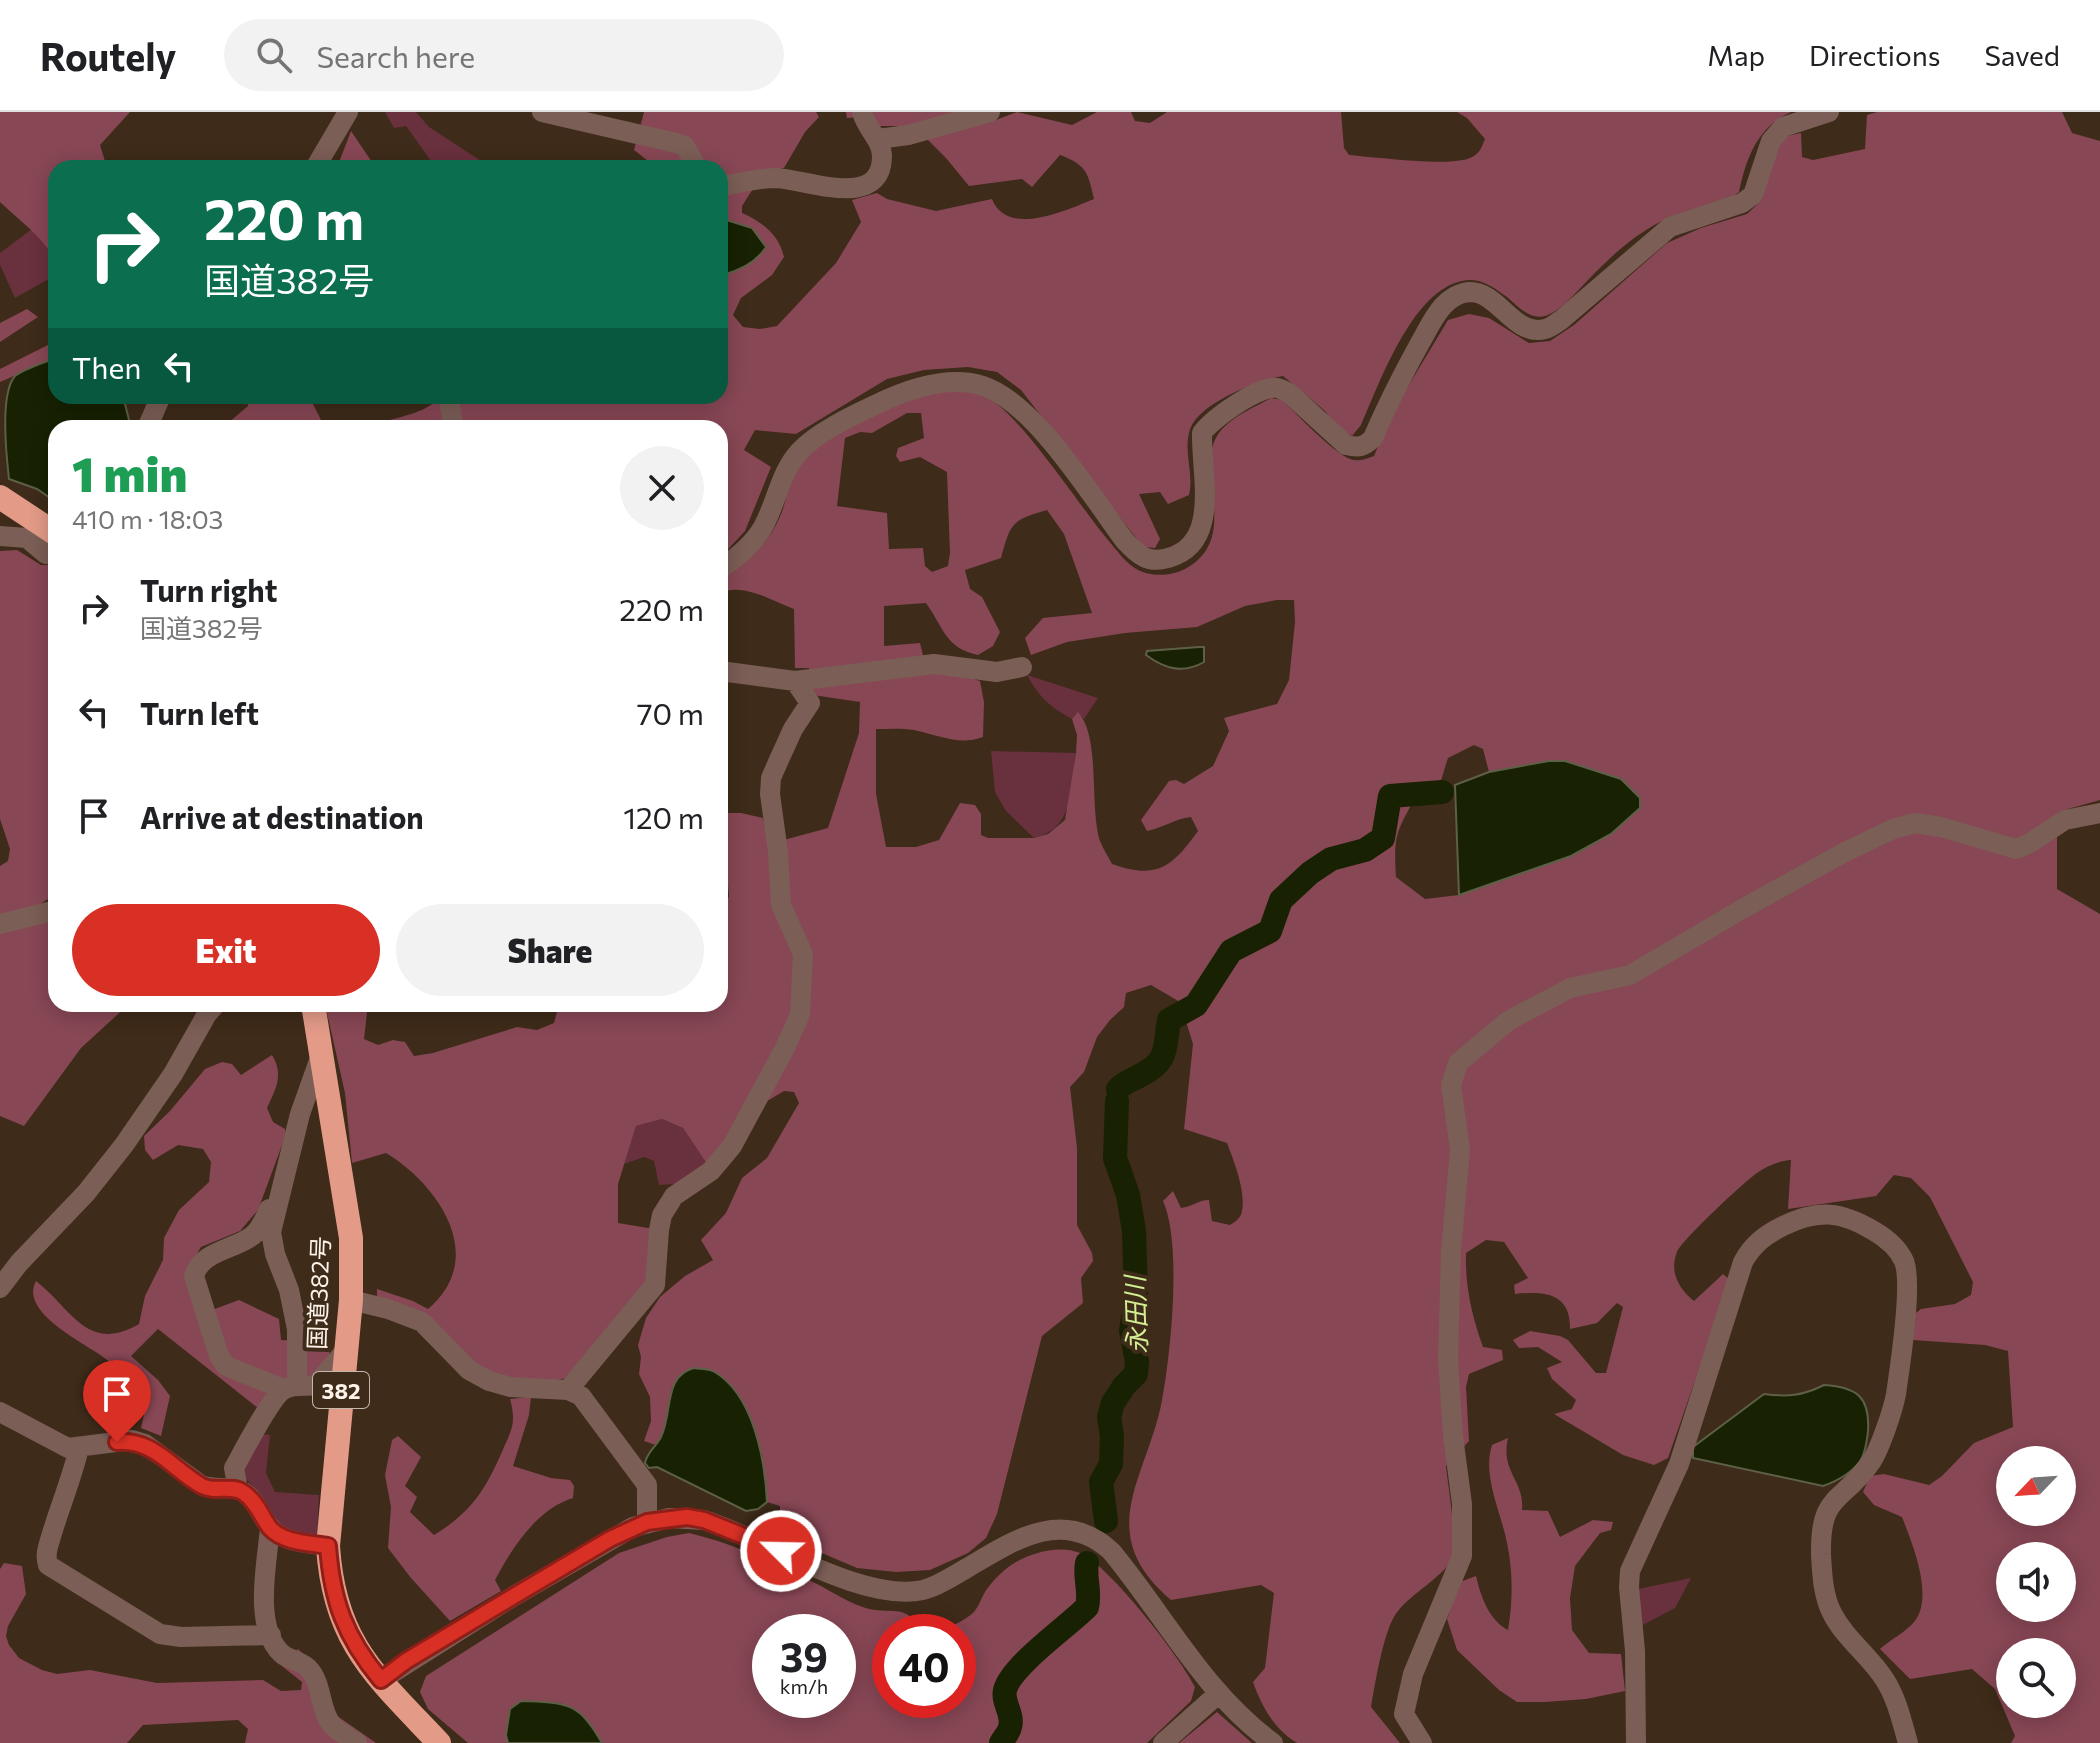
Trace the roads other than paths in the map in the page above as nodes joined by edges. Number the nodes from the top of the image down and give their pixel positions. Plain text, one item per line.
1 (348, 112) edge
2 (542, 112) edge
3 (862, 112) edge
4 (990, 112) edge
5 (1829, 112) edge
6 (878, 139) junction
7 (320, 160) edge
8 (693, 160) edge
9 (728, 186) edge
10 (0, 497) edge
11 (48, 529) edge
12 (0, 536) edge
13 (48, 554) edge
14 (728, 563) edge
15 (1022, 667) dead end
16 (728, 672) edge
17 (795, 681) junction
18 (2100, 813) edge
19 (48, 912) edge
20 (0, 924) edge
21 (209, 1012) edge
22 (314, 1012) edge
23 (321, 1055) junction
24 (282, 1182) junction
25 (0, 1288) edge
26 (351, 1300) junction
27 (345, 1351) junction
28 (290, 1387) junction
29 (568, 1390) junction
30 (0, 1412) edge
31 (79, 1448) junction
32 (238, 1489) junction
33 (647, 1522) junction
34 (270, 1528) junction
35 (328, 1546) junction
36 (271, 1635) junction
37 (381, 1680) junction
38 (1218, 1694) junction
39 (357, 1743) edge
40 (439, 1743) edge
41 (1163, 1743) edge
42 (1273, 1743) edge
43 (1422, 1743) edge
44 (1636, 1743) edge
45 (1908, 1743) edge

1 - 7 street
2 - 8 street
3 - 6 street
4 - 6 street
5 - 14 street
6 - 9 street
10 - 11 highway
12 - 13 street
15 - 17 street
16 - 17 street
17 - 29 street
18 - 43 street
19 - 20 street
21 - 25 street
22 - 23 highway, 国道382号 / 382
23 - 24 street
23 - 26 highway, 国道382号 / 382
24 - 28 street
24 - 28 street
26 - 27 highway, 国道382号 / 382
26 - 29 street
27 - 28 street
27 - 35 highway, 国道382号 / 382
28 - 32 street
29 - 33 street
30 - 31 street
31 - 32 street
31 - 36 street
32 - 34 street
33 - 37 street
33 - 38 street
34 - 35 street
34 - 36 street
35 - 37 highway, 国道382号 / 382
36 - 39 street
37 - 40 highway, 国道382号 / 382
38 - 41 street
38 - 42 street
44 - 45 street

